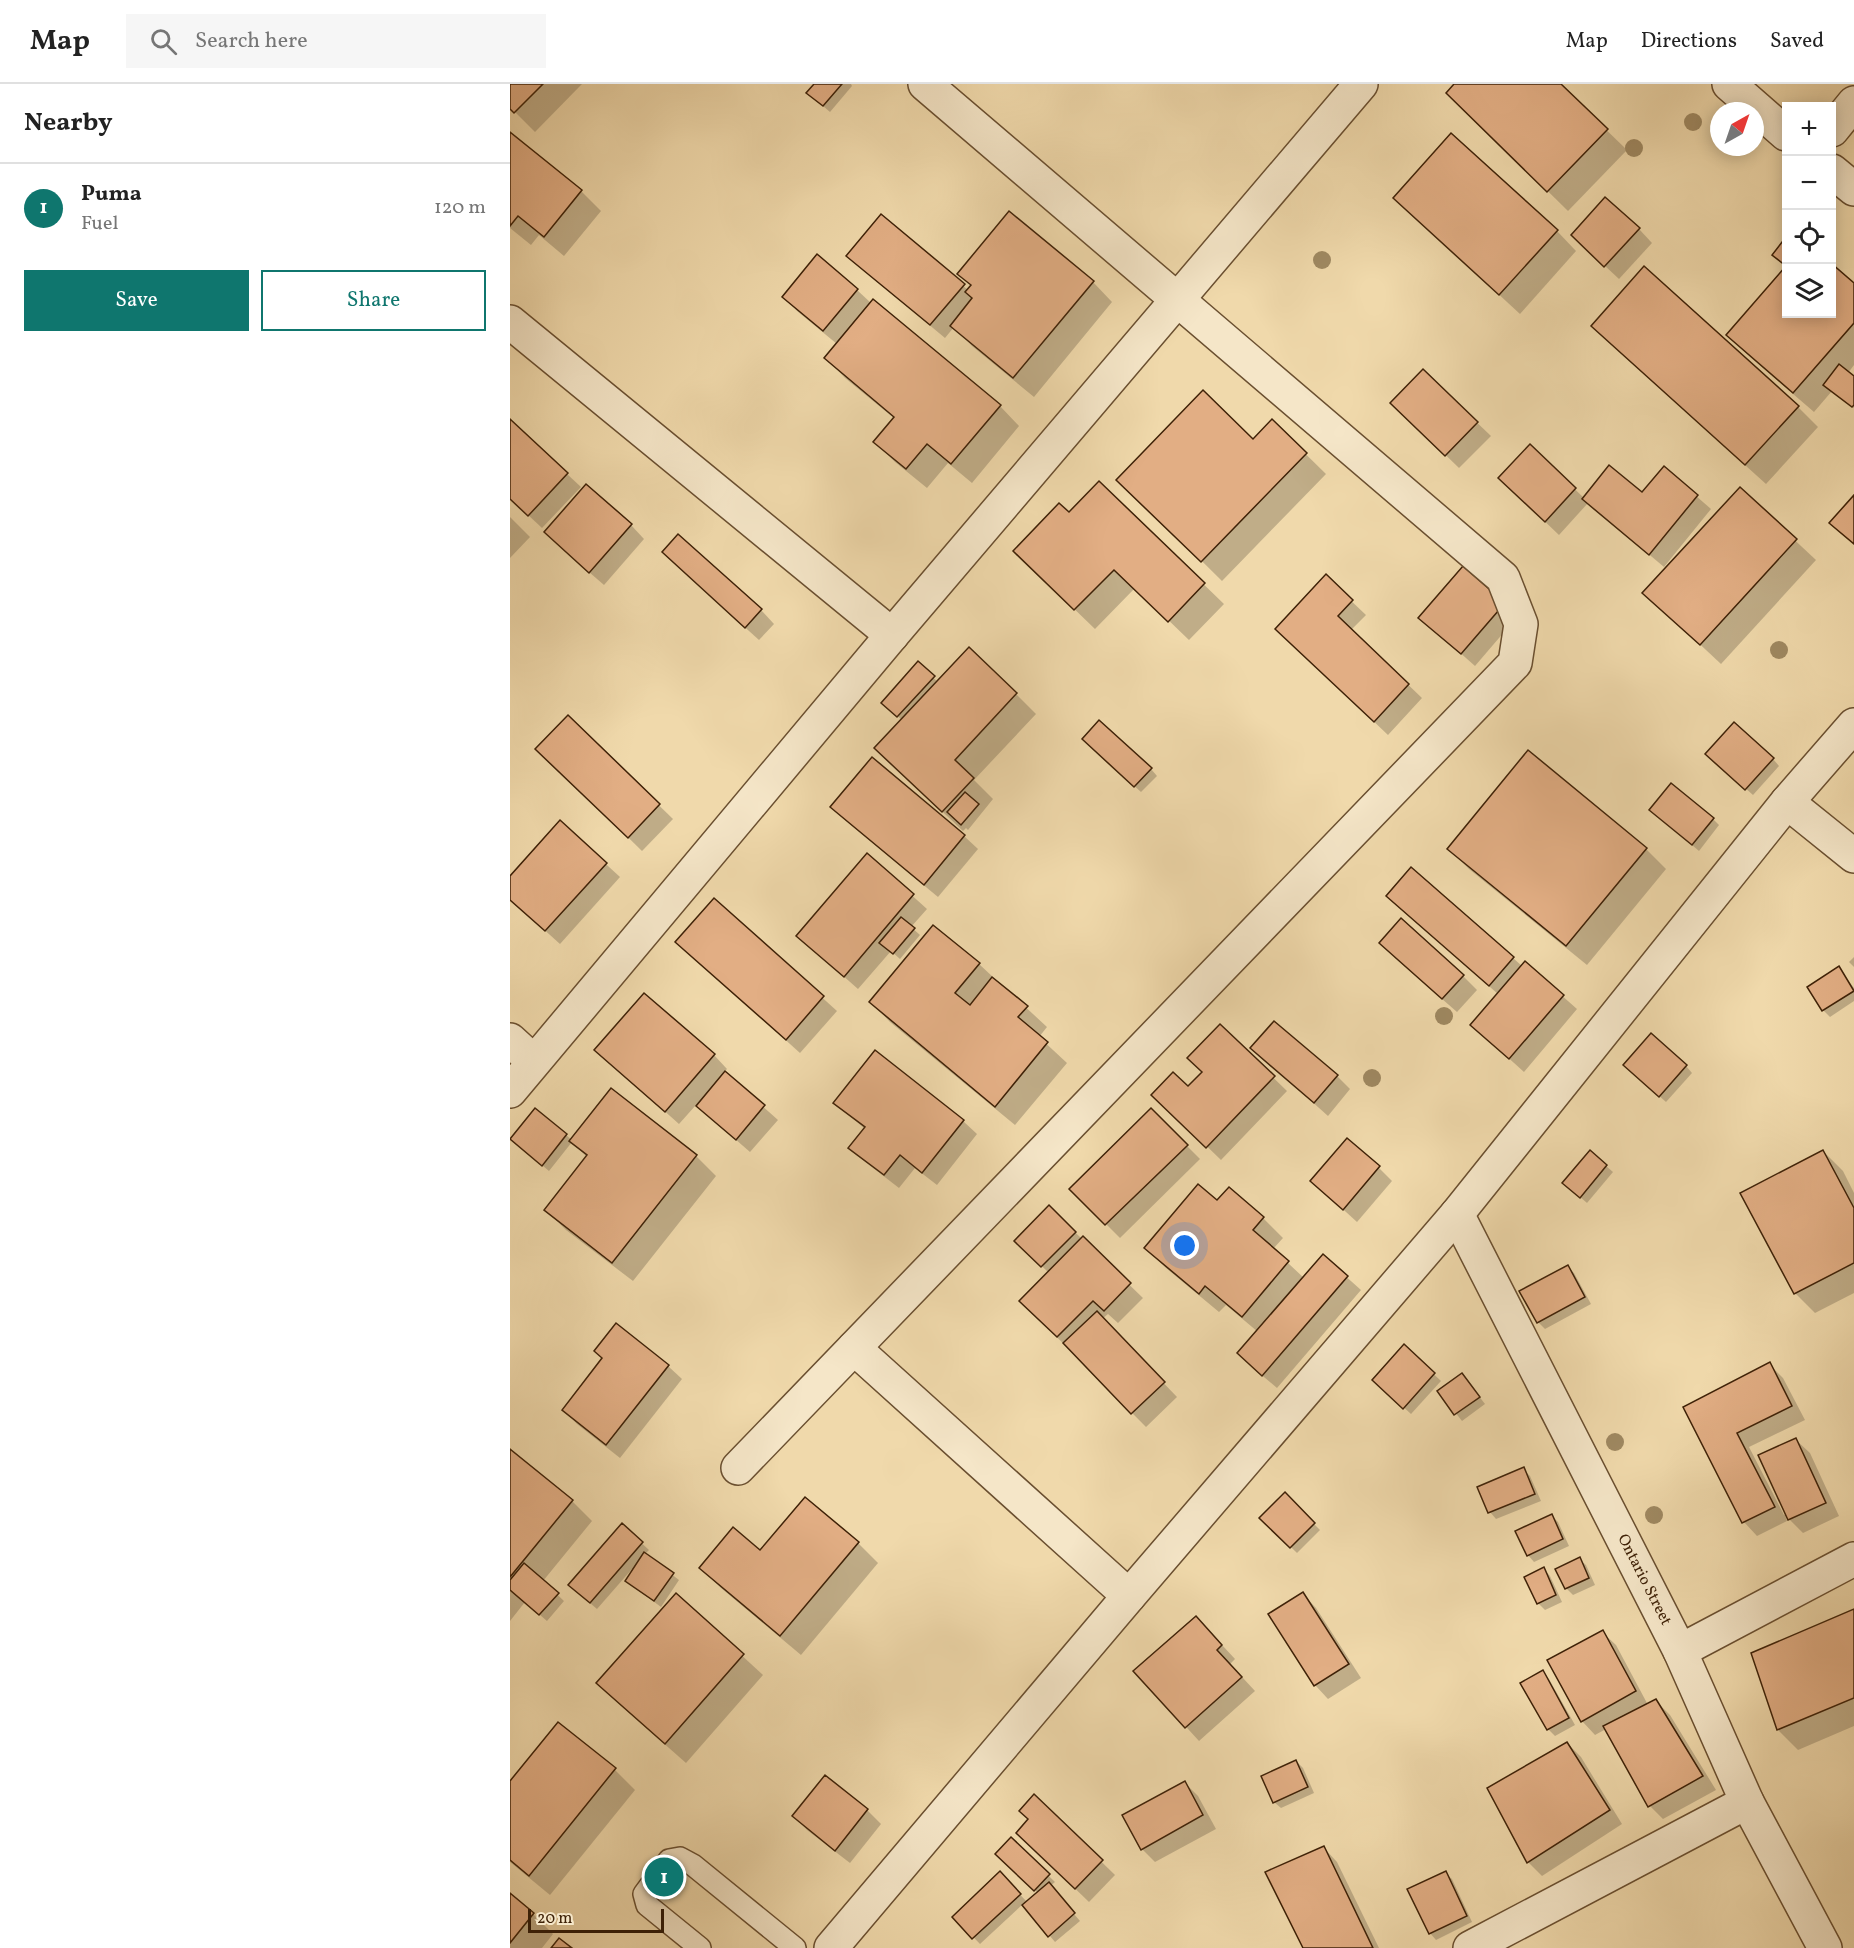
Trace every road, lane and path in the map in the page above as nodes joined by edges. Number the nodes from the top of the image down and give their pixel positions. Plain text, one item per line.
1 (925, 84) edge
2 (1361, 84) edge
3 (1729, 84) edge
4 (1854, 103) edge
5 (1836, 125) edge
6 (1782, 130) edge
7 (1836, 174) edge
8 (1854, 189) edge
9 (1178, 301) junction
10 (510, 322) edge
11 (892, 635) junction
12 (1854, 725) edge
13 (1787, 802) junction
14 (1854, 856) edge
15 (522, 1051) edge
16 (510, 1091) edge
17 (1457, 1214) junction
18 (854, 1348) junction
19 (738, 1468) dead end
20 (1854, 1559) edge
21 (1129, 1596) junction
22 (1680, 1651) junction
23 (1747, 1802) junction
24 (700, 1948) edge
25 (795, 1948) edge
26 (831, 1948) edge
27 (1470, 1948) edge
28 (1825, 1948) edge

1 - 9 street
2 - 9 street
3 - 6 street
4 - 5 street
7 - 8 street
9 - 11 street
9 - 18 street
10 - 11 street
11 - 15 street
12 - 13 street
13 - 14 street
13 - 17 street
15 - 16 street
17 - 21 street
17 - 22 street, Ontario Street
18 - 19 street
18 - 21 street
20 - 22 street
21 - 26 street
22 - 23 street, Ontario Street
23 - 27 street
23 - 28 street, Ontario Street
24 - 25 lane

